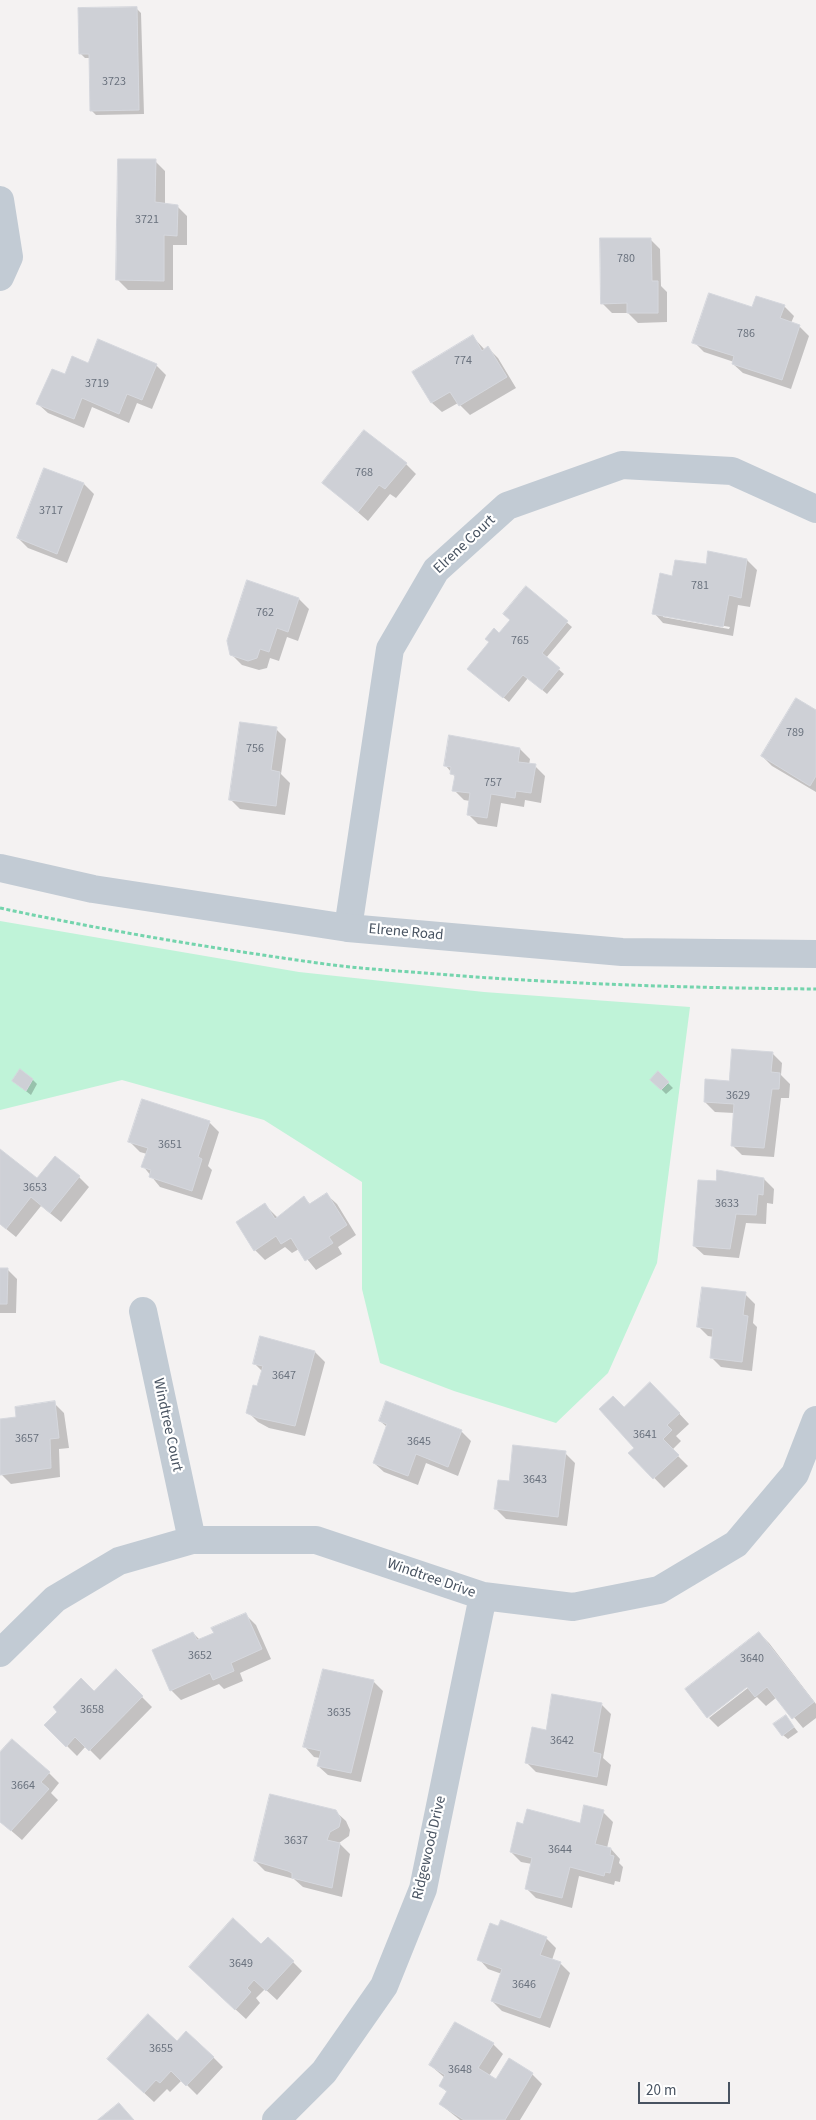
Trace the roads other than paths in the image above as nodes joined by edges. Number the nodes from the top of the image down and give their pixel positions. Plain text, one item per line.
1 (0, 200) edge
2 (0, 277) edge
3 (816, 509) edge
4 (0, 868) edge
5 (348, 928) junction
6 (816, 954) edge
7 (142, 1310) dead end
8 (816, 1420) edge
9 (192, 1540) junction
10 (483, 1596) junction
11 (0, 1653) edge
12 (276, 2120) edge

1 - 2 street
3 - 5 street, Elrene Court
4 - 5 street, Elrene Road
5 - 6 street, Elrene Road
7 - 9 street, Windtree Court
8 - 10 street, Windtree Drive
9 - 10 street, Windtree Drive
9 - 11 street, Windtree Drive
10 - 12 street, Ridgewood Drive

